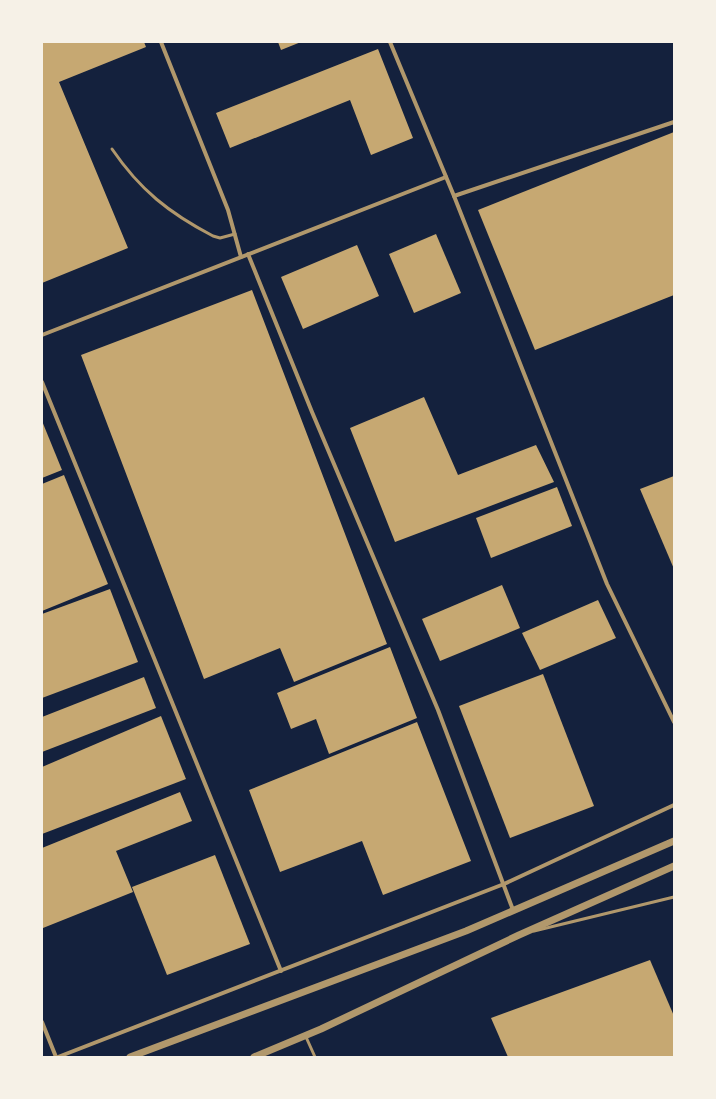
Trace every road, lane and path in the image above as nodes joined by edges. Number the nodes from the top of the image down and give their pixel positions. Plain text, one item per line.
1 (161, 42) edge
2 (390, 42) edge
3 (674, 122) edge
4 (112, 149) dead end
5 (446, 177) junction
6 (454, 196) junction
7 (235, 234) junction
8 (248, 254) junction
9 (241, 257) junction
10 (42, 335) edge
11 (42, 382) edge
12 (674, 722) edge
13 (674, 805) edge
14 (674, 840) edge
15 (674, 866) edge
16 (504, 884) junction
17 (674, 897) edge
18 (513, 910) junction
19 (519, 935) junction
20 (281, 971) junction
21 (42, 1022) edge
22 (305, 1036) junction
23 (57, 1057) edge
24 (130, 1057) edge
25 (254, 1057) edge
26 (315, 1057) edge

1 - 7 street
2 - 5 street
3 - 6 street
4 - 7 lane
5 - 6 street
5 - 8 street
6 - 12 street
7 - 9 street
8 - 9 street
8 - 16 street
9 - 10 street
11 - 20 street
13 - 16 street
14 - 18 street
15 - 19 street
16 - 18 street
16 - 20 street
17 - 19 lane
18 - 24 street
19 - 22 street
20 - 23 street
21 - 23 street
22 - 25 street
22 - 26 lane

